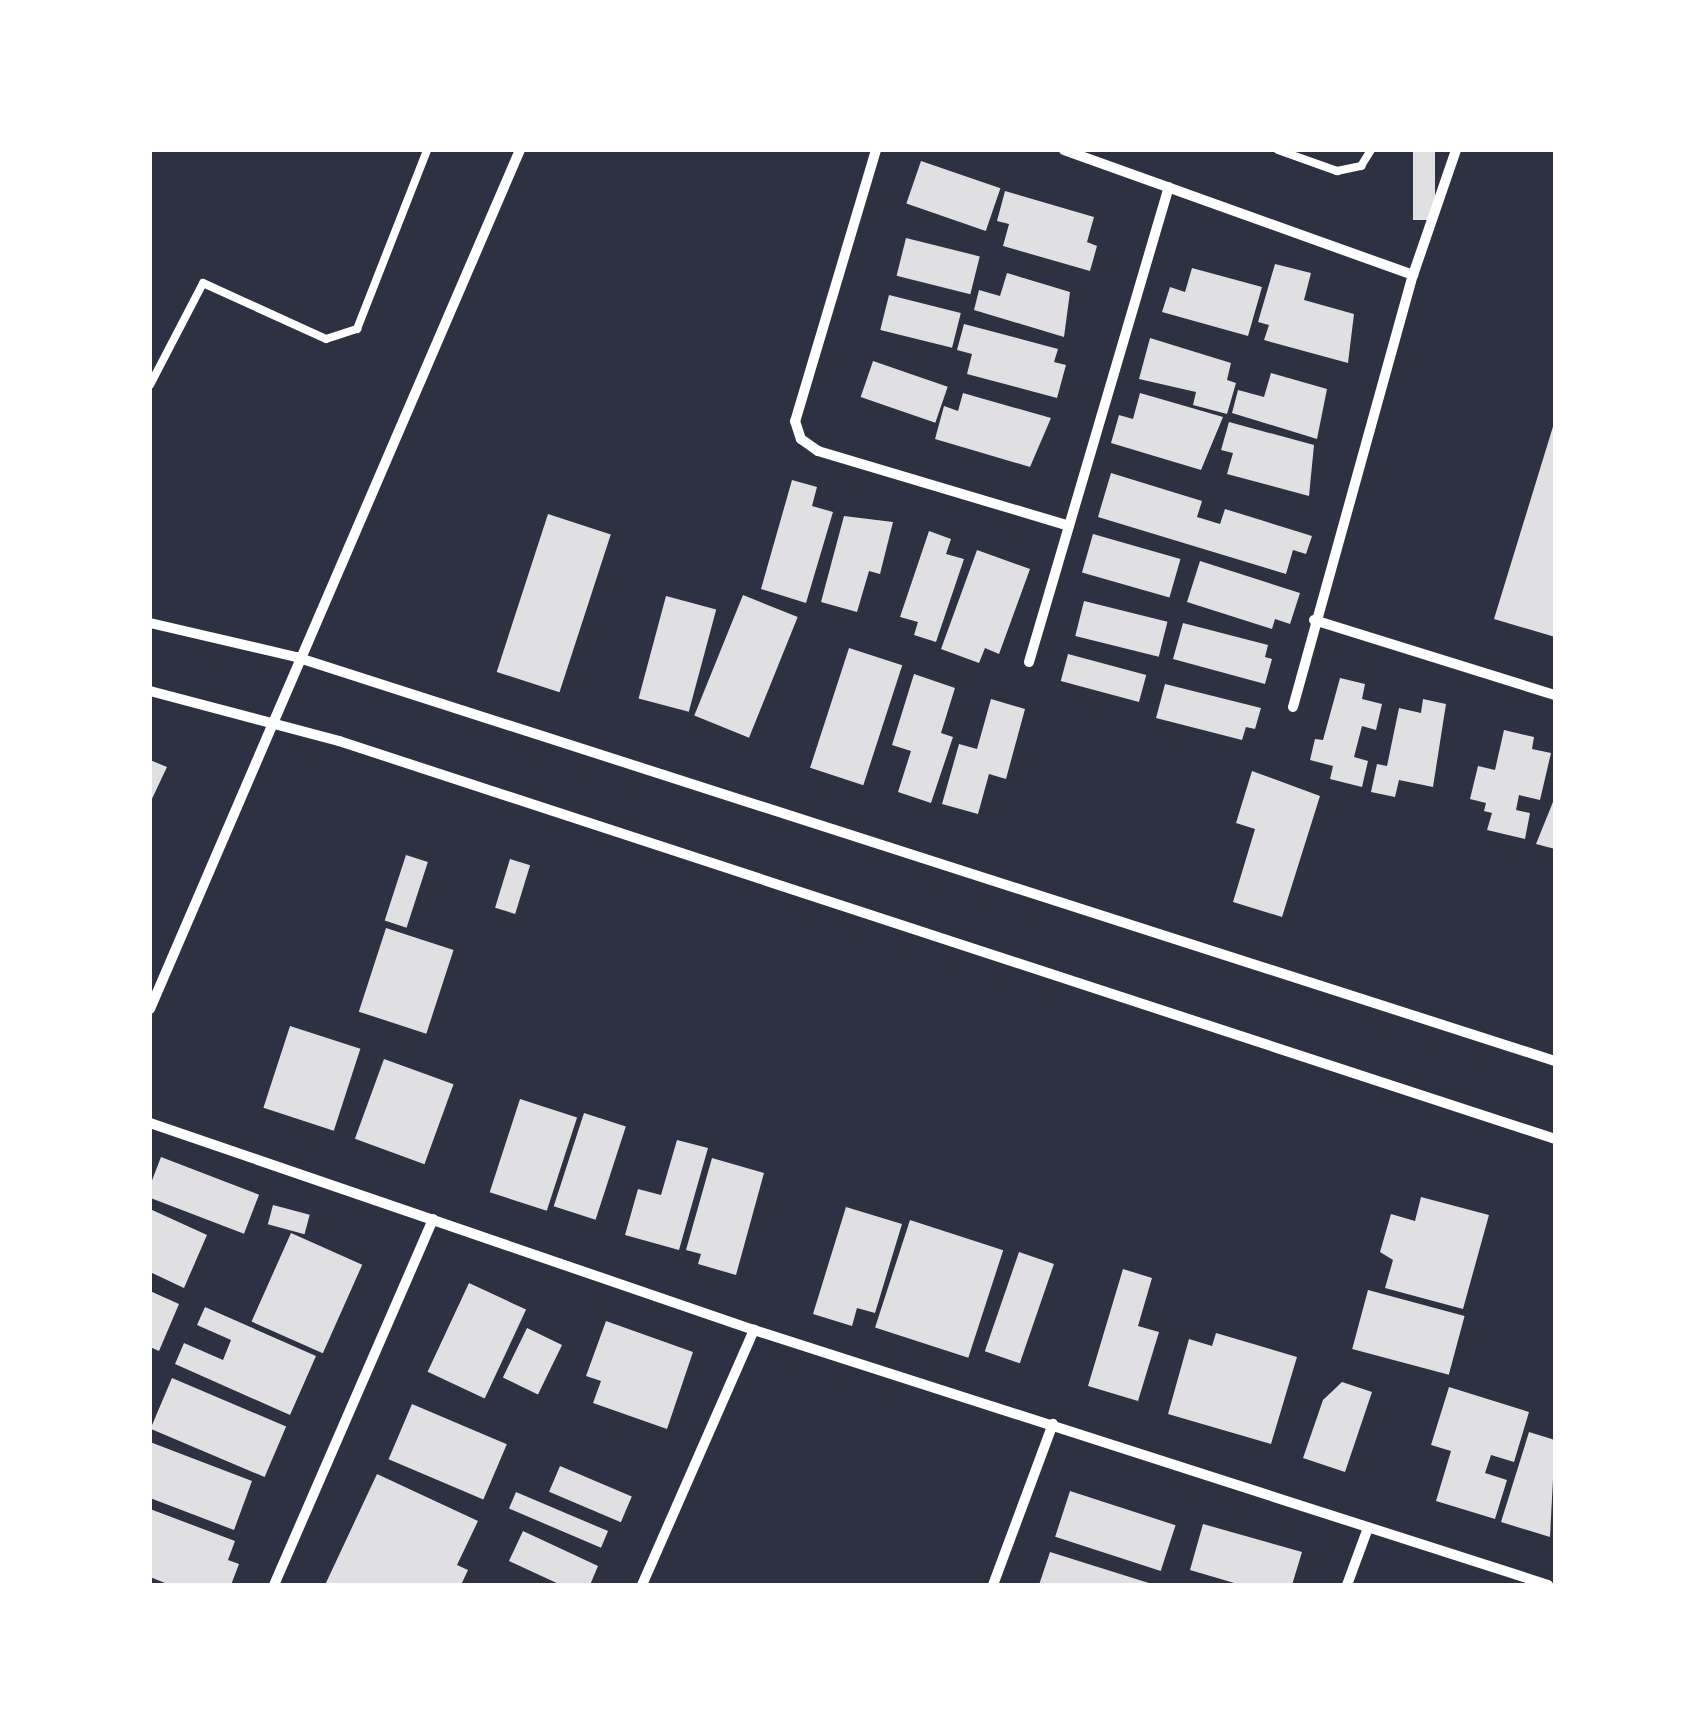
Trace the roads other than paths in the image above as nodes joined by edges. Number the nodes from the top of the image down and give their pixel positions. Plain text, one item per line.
1 (427, 150) edge
2 (520, 150) edge
3 (876, 150) edge
4 (1064, 150) edge
5 (1278, 150) edge
6 (1371, 150) edge
7 (1456, 150) edge
8 (1169, 188) junction
9 (1414, 276) junction
10 (150, 385) edge
11 (1069, 526) junction
12 (1314, 620) junction
13 (150, 622) edge
14 (296, 657) junction
15 (1029, 662) dead end
16 (150, 691) edge
17 (1555, 695) edge
18 (1293, 707) dead end
19 (273, 722) junction
20 (150, 1010) edge
21 (1555, 1062) edge
22 (150, 1123) edge
23 (1555, 1139) edge
24 (433, 1219) junction
25 (754, 1330) junction
26 (1052, 1424) junction
27 (1368, 1528) junction
28 (274, 1585) edge
29 (642, 1585) edge
30 (993, 1585) edge
31 (1348, 1585) edge
32 (1548, 1585) edge

1 - 10 lane
2 - 14 street
3 - 11 street
4 - 8 street
5 - 6 lane
7 - 9 street
8 - 9 street
8 - 11 street
9 - 12 street
11 - 15 street
12 - 17 street
12 - 18 street
13 - 14 street
14 - 19 street
14 - 21 street
16 - 19 street
19 - 20 street
19 - 23 street
22 - 24 street
24 - 25 street
24 - 28 street
25 - 26 street
25 - 29 street
26 - 27 street
26 - 30 street
27 - 31 street
27 - 32 street

